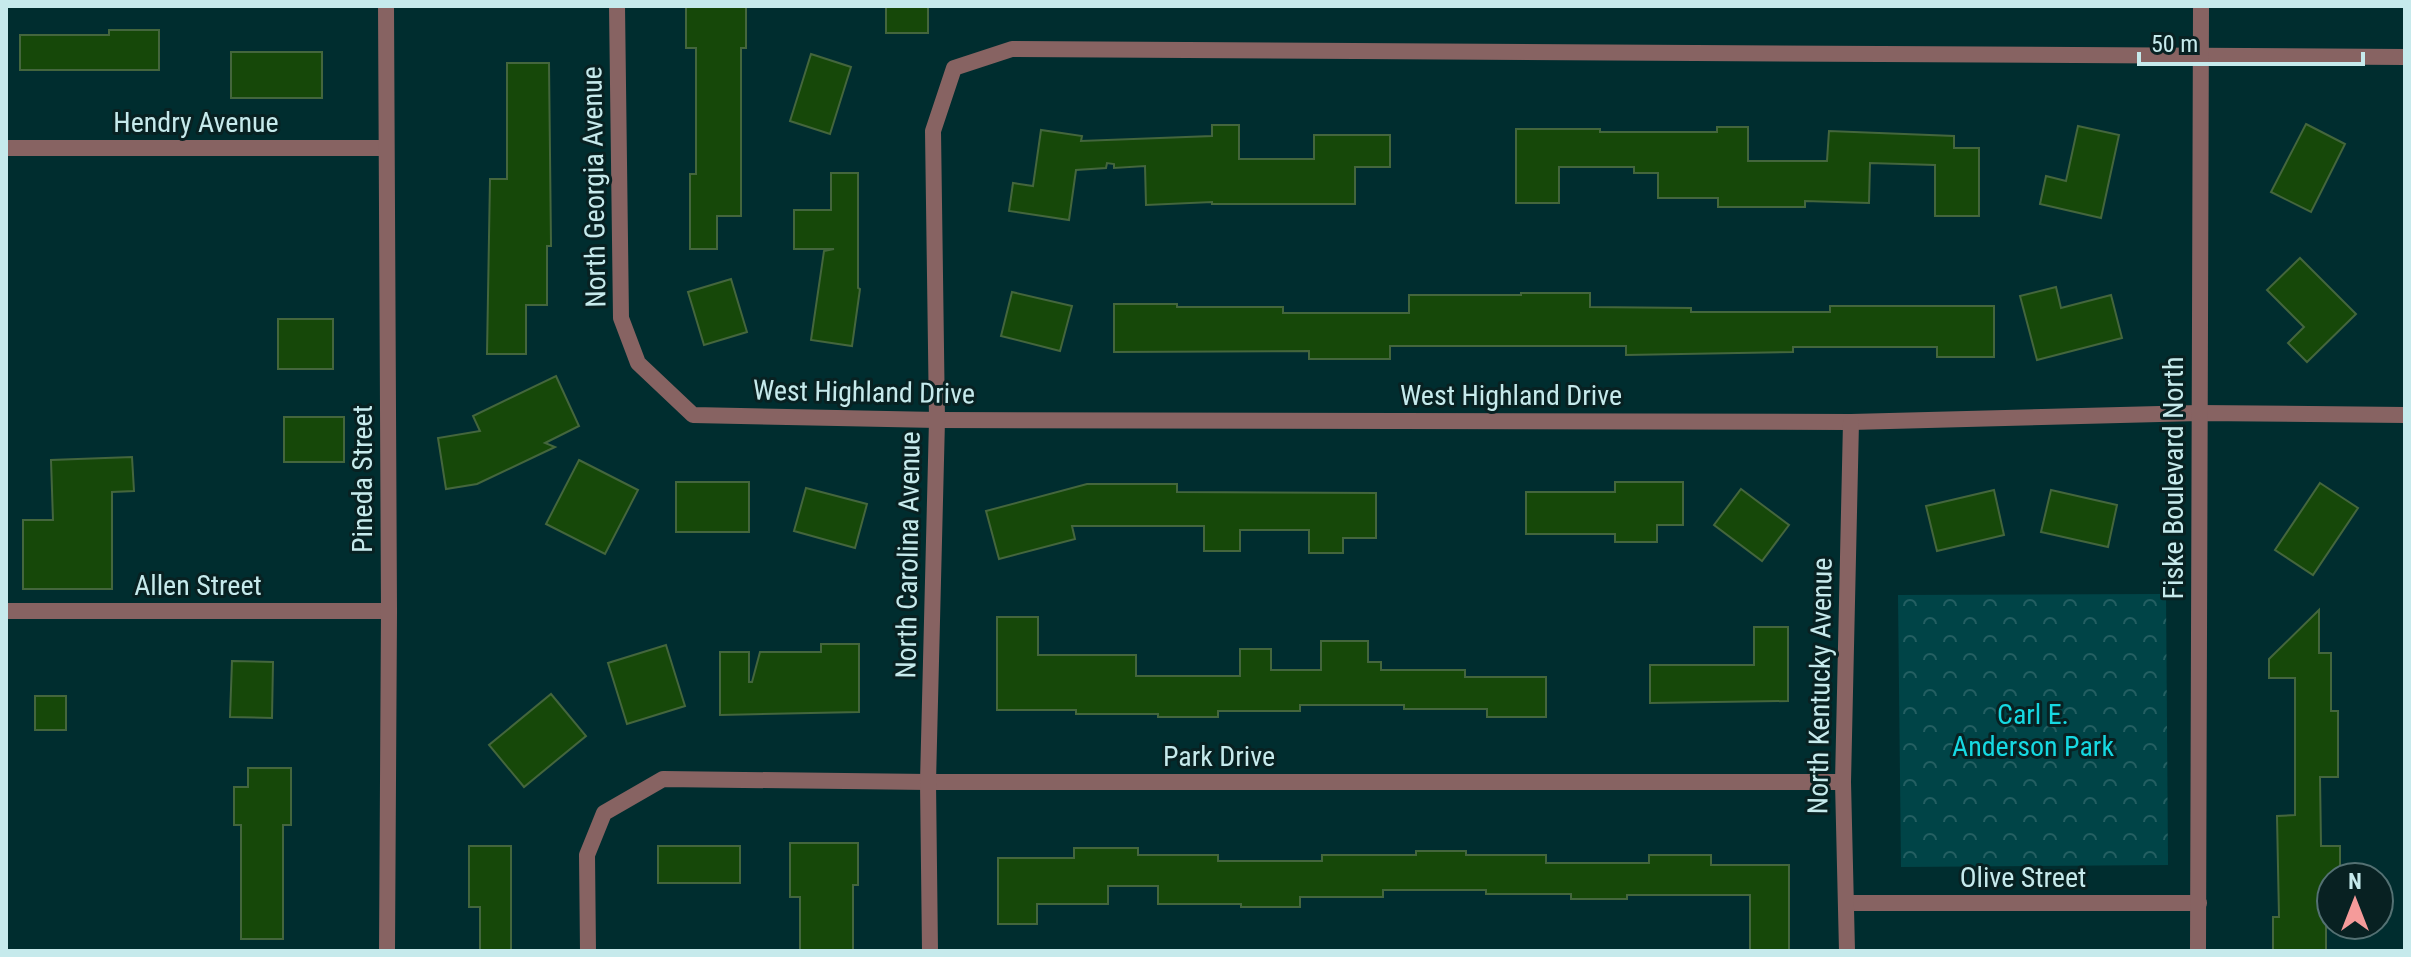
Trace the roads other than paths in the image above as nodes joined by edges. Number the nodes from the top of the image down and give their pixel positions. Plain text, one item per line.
1 (386, 6) edge
2 (617, 6) edge
3 (2201, 6) edge
4 (2201, 56) junction
5 (2405, 57) edge
6 (6, 148) edge
7 (385, 148) junction
8 (638, 363) joint
9 (2199, 413) junction
10 (2405, 415) edge
11 (937, 420) junction
12 (1851, 422) junction
13 (6, 611) edge
14 (389, 611) junction
15 (928, 782) junction
16 (1843, 782) junction
17 (1847, 903) junction
18 (2199, 903) junction
19 (387, 951) edge
20 (588, 951) edge
21 (930, 951) edge
22 (1847, 951) edge
23 (2198, 951) edge

1 - 7 street, Pineda Street
2 - 8 street, North Georgia Avenue
3 - 4 street, Fiske Boulevard North
4 - 5 street
4 - 9 street, Fiske Boulevard North
4 - 11 street, North Carolina Avenue
6 - 7 street, Hendry Avenue
7 - 14 street, Pineda Street
8 - 11 street, West Highland Drive
9 - 10 street, West Highland Drive
9 - 12 street, West Highland Drive
9 - 18 street, Fiske Boulevard North
11 - 12 street, West Highland Drive
11 - 15 street, North Carolina Avenue
12 - 16 street, North Kentucky Avenue
13 - 14 street, Allen Street
14 - 19 street, Pineda Street
15 - 16 street, Park Drive
15 - 20 street, Park Drive
15 - 21 street, North Carolina Avenue
16 - 17 street, North Kentucky Avenue
17 - 18 street, Olive Street
17 - 22 street, North Kentucky Avenue
18 - 23 street, Fiske Boulevard North

